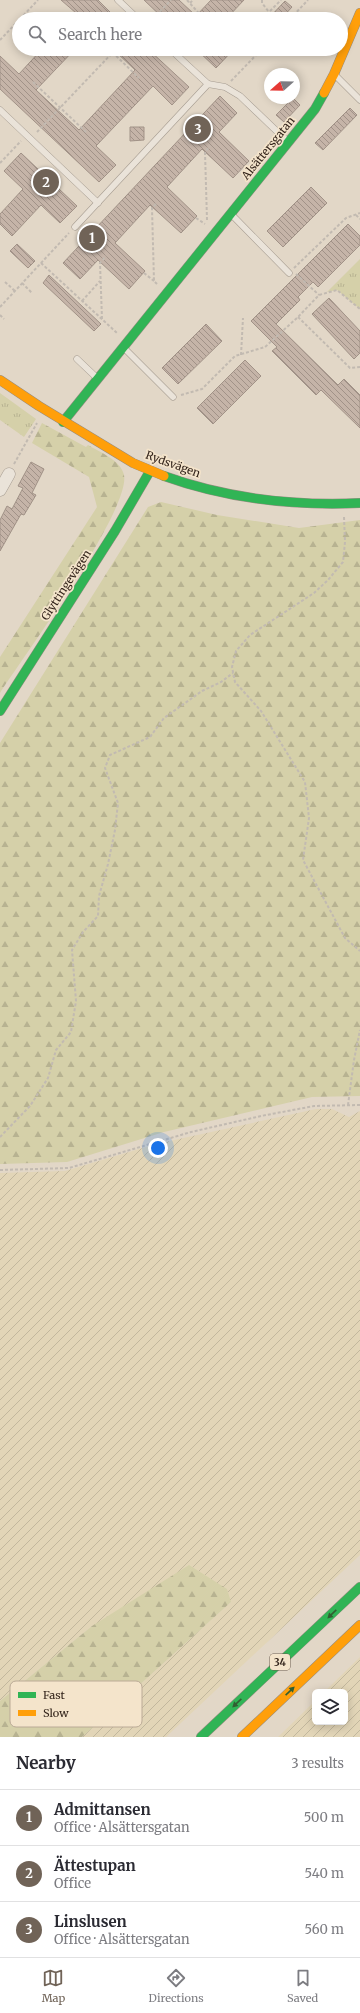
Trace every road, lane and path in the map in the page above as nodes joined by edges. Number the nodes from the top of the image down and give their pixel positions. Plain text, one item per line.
1 (38, 0) edge
2 (118, 0) edge
3 (171, 0) edge
4 (187, 0) edge
5 (193, 0) edge
6 (262, 0) edge
7 (281, 0) edge
8 (308, 0) edge
9 (190, 3) junction
10 (27, 12) edge
11 (131, 12) edge
12 (160, 12) edge
13 (198, 12) edge
14 (269, 12) joint
15 (297, 12) edge
16 (360, 12) edge
17 (12, 28) edge
18 (0, 40) edge
19 (348, 41) edge
20 (109, 56) edge
21 (115, 56) edge
22 (178, 56) edge
23 (255, 56) edge
24 (342, 56) edge
25 (334, 74) junction
26 (139, 78) dead end
27 (33, 82) dead end
28 (208, 84) junction
29 (225, 87) junction
30 (360, 100) edge
31 (60, 108) junction
32 (0, 110) edge
33 (87, 133) dead end
34 (29, 137) junction
35 (289, 142) junction
36 (210, 146) dead end
37 (0, 163) edge
38 (98, 203) junction
39 (156, 204) dead end
40 (360, 213) edge
41 (231, 214) junction
42 (356, 215) junction
43 (196, 218) dead end
44 (360, 219) edge
45 (75, 227) joint
46 (106, 256) dead end
47 (41, 263) junction
48 (289, 272) junction
49 (144, 273) dead end
50 (154, 281) junction
51 (5, 282) dead end
52 (100, 282) junction
53 (22, 283) junction
54 (14, 291) junction
55 (167, 292) junction
56 (32, 293) dead end
57 (319, 294) junction
58 (82, 301) junction
59 (0, 307) edge
60 (360, 309) edge
61 (0, 315) edge
62 (298, 317) junction
63 (243, 318) dead end
64 (4, 319) dead end
65 (102, 319) junction
66 (125, 345) junction
67 (241, 355) junction
68 (77, 359) dead end
69 (360, 367) edge
70 (0, 380) edge
71 (98, 380) junction
72 (173, 397) joint
73 (63, 422) junction
74 (150, 470) junction
75 (9, 474) dead end
76 (0, 490) edge
77 (360, 503) edge
78 (344, 504) junction
79 (233, 673) junction
80 (0, 711) edge
81 (360, 950) edge
82 (360, 1030) edge
83 (348, 1105) junction
84 (360, 1105) edge
85 (0, 1137) edge
86 (0, 1170) edge
87 (360, 1587) edge
88 (360, 1625) edge
89 (201, 1737) edge
90 (242, 1737) edge

1 - 10 path
2 - 11 lane
3 - 12 path
4 - 9 path
5 - 9 path
6 - 14 path
7 - 14 path
8 - 15 path
9 - 13 path
16 - 19 main road, Alsättersgatan
17 - 18 path
20 - 31 path
21 - 26 path
22 - 28 lane
23 - 29 path
24 - 25 main road, Alsättersgatan
25 - 30 lane
25 - 35 main road, Alsättersgatan
27 - 31 path
28 - 29 lane
28 - 38 lane
29 - 35 lane
31 - 33 path
31 - 34 path
32 - 34 lane
34 - 37 path
34 - 38 lane
35 - 41 main road, Alsättersgatan
36 - 43 path
38 - 45 lane
39 - 50 path
40 - 42 path
41 - 48 lane
41 - 55 main road, Alsättersgatan
42 - 44 path
42 - 48 path
45 - 47 path
46 - 52 path
47 - 53 path
47 - 58 path
48 - 57 path
49 - 50 path
50 - 55 path
51 - 54 path
52 - 58 path
52 - 65 path
53 - 54 path
53 - 56 path
54 - 59 path
55 - 66 main road, Alsättersgatan
57 - 60 path
57 - 62 path
58 - 65 path
61 - 64 path
62 - 67 path
62 - 69 path
63 - 67 path
65 - 66 path
66 - 71 main road, Alsättersgatan
66 - 72 lane
67 - 72 path
68 - 71 lane
70 - 73 main road, Rydsvägen
71 - 73 main road, Alsättersgatan
73 - 74 main road, Rydsvägen
74 - 78 main road, Rydsvägen
74 - 80 main road, Glyttingevägen
75 - 76 street
77 - 78 main road, Rydsvägen
78 - 79 path
79 - 81 path
79 - 85 path
82 - 83 path
83 - 84 path
83 - 86 path
87 -> 89 main road, 34
90 -> 88 main road, 34

